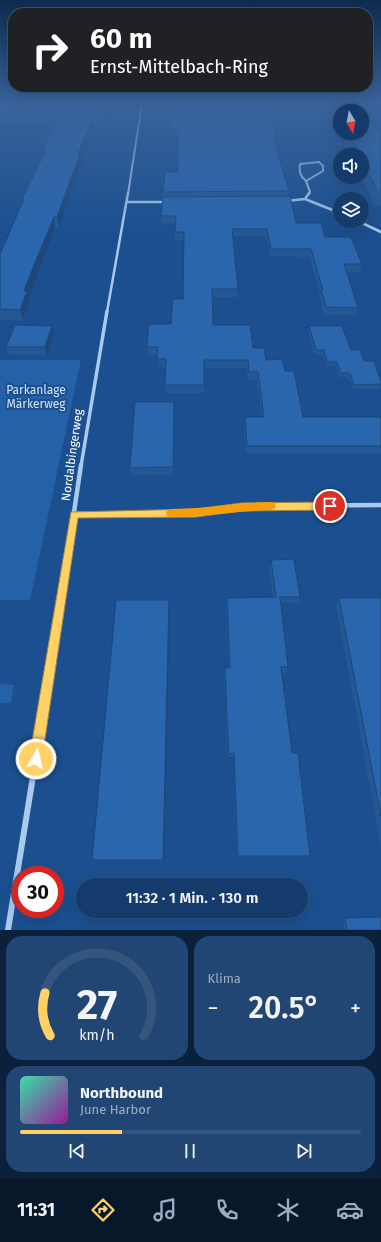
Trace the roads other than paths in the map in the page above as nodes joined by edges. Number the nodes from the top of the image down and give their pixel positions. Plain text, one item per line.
1 (135, 146) edge
2 (306, 181) junction
3 (305, 199) junction
4 (127, 202) junction
5 (172, 202) edge
6 (279, 202) edge
7 (333, 210) edge
8 (369, 226) edge
9 (381, 232) edge
10 (381, 505) edge
11 (74, 514) junction
12 (8, 930) edge

1 - 4 street, Nordalbingerweg
2 - 2 street
2 - 3 street
3 - 6 street
3 - 7 street
4 - 5 street
4 - 11 street, Nordalbingerweg
8 - 9 street
10 - 11 street
11 - 12 street, Nordalbingerweg

